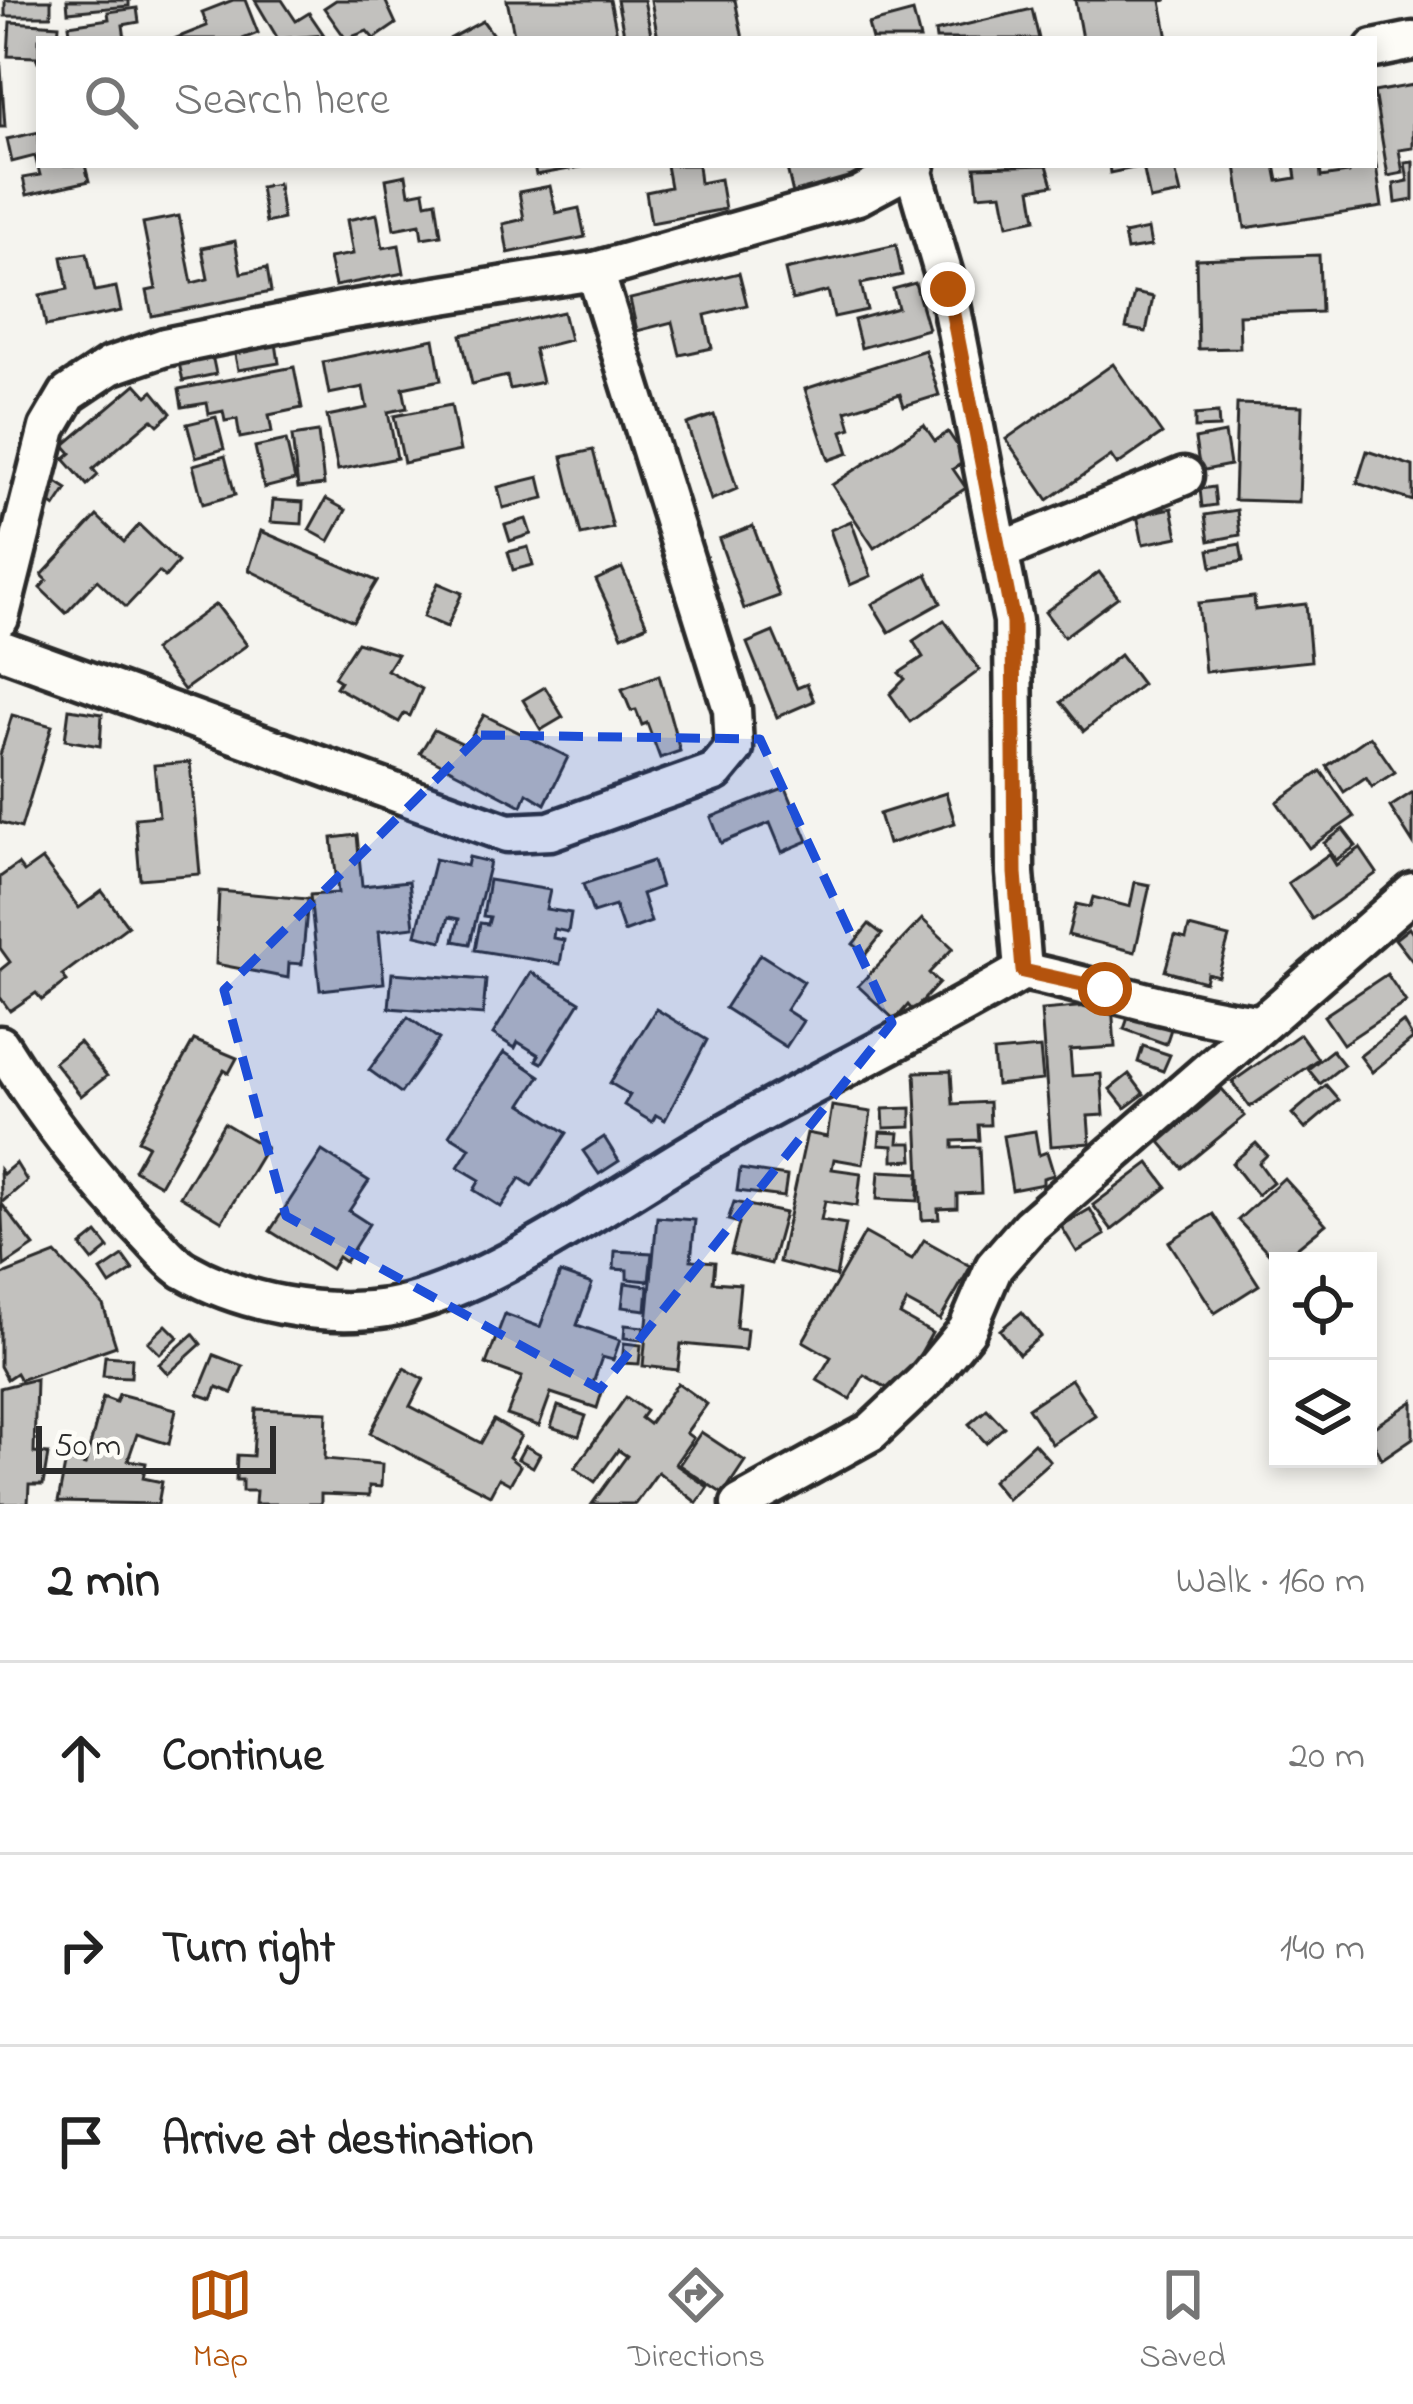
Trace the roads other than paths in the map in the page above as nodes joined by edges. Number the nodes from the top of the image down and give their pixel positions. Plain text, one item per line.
1 (1413, 41) edge
2 (1377, 48) edge
3 (913, 168) edge
4 (915, 168) edge
5 (595, 271) junction
6 (1184, 476) dead end
7 (1001, 551) junction
8 (0, 618) edge
9 (0, 649) edge
10 (1413, 892) edge
11 (1023, 971) junction
12 (1258, 1024) junction
13 (0, 1045) edge
14 (740, 1504) edge

1 - 2 street
3 - 5 street
4 - 7 street
5 - 8 street
5 - 9 street
6 - 7 street
7 - 11 street
10 - 12 street
11 - 12 street
11 - 13 street
12 - 14 street

